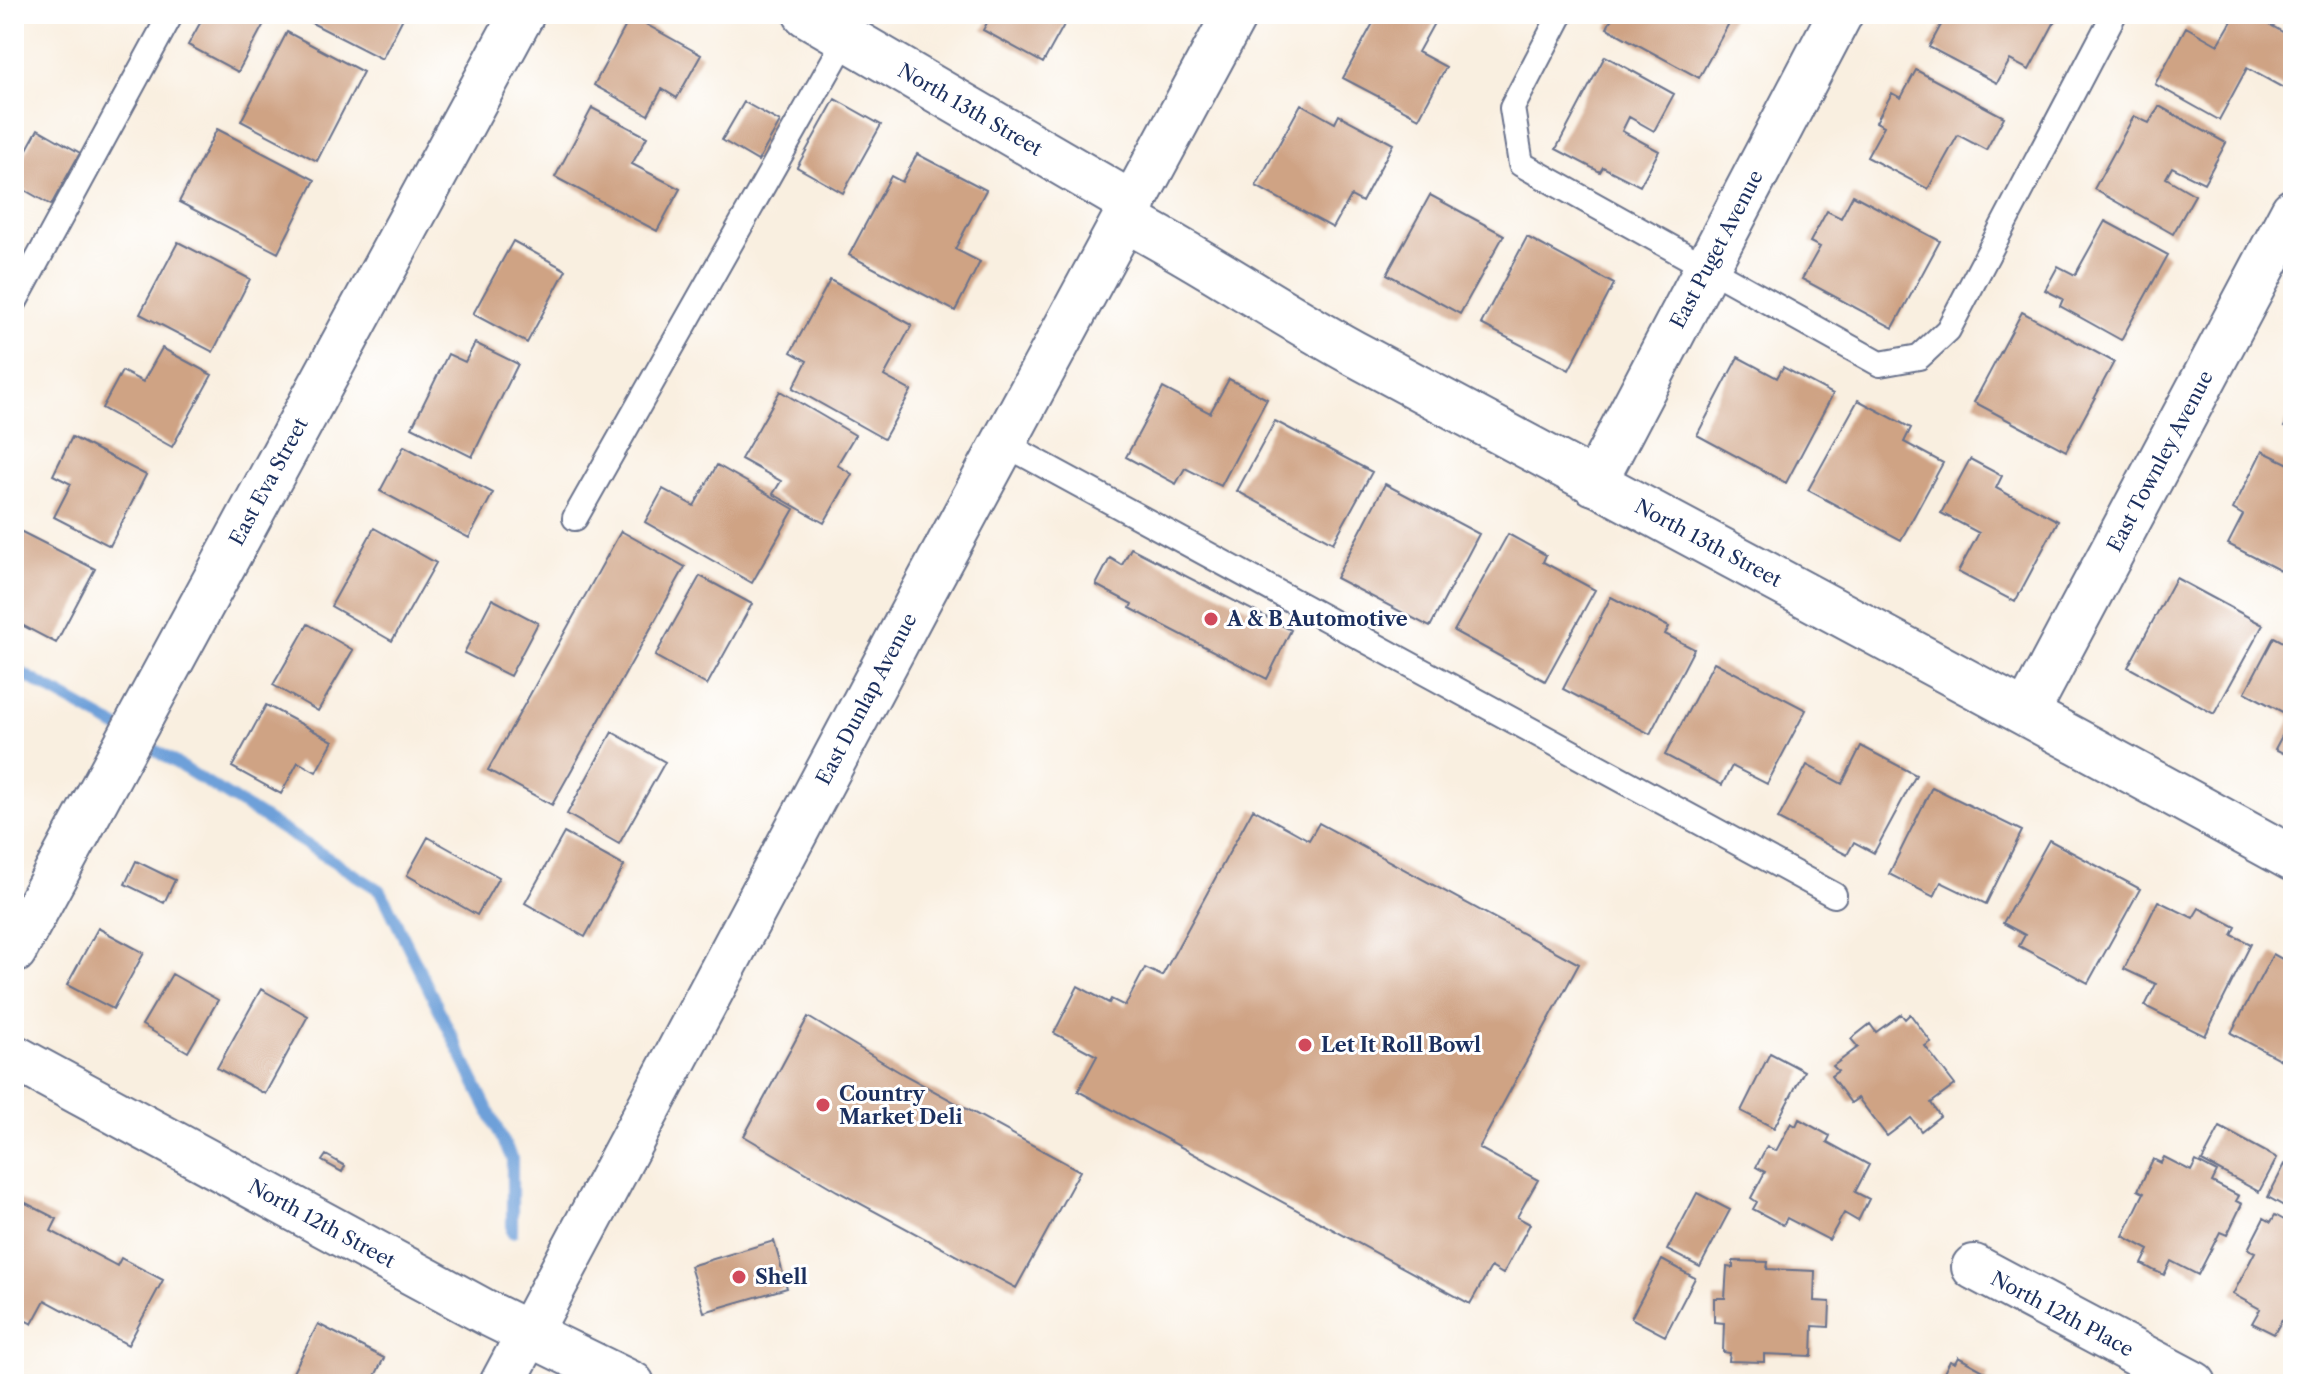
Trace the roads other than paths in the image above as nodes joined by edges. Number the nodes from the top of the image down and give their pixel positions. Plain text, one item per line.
1 (171, 14) edge
2 (522, 14) edge
3 (806, 14) edge
4 (1235, 14) edge
5 (1561, 14) edge
6 (1840, 14) edge
7 (2114, 14) edge
8 (847, 37) junction
9 (2293, 211) edge
10 (1130, 212) junction
11 (1706, 269) junction
12 (14, 303) edge
13 (1003, 443) junction
14 (1594, 483) junction
15 (575, 518) dead end
16 (2027, 712) junction
17 (2293, 859) edge
18 (1834, 895) dead end
19 (14, 951) edge
20 (14, 1057) edge
21 (1974, 1267) dead end
22 (530, 1334) junction
23 (2168, 1378) edge
24 (502, 1384) edge
25 (632, 1384) edge

1 - 12 lane
2 - 19 street, East Eva Street
3 - 8 street, North 13th Street
4 - 10 street, East Dunlap Avenue
5 - 11 lane
6 - 11 street, East Puget Avenue
7 - 11 lane
8 - 10 street, North 13th Street
8 - 15 lane
9 - 16 street, East Townley Avenue
10 - 13 street, East Dunlap Avenue
10 - 14 street, North 13th Street
11 - 14 street, East Puget Avenue
13 - 18 lane
13 - 22 street, East Dunlap Avenue
14 - 16 street, North 13th Street
16 - 17 street, North 13th Street
20 - 22 street, North 12th Street
21 - 23 street, North 12th Place
22 - 24 street, East Dunlap Avenue
22 - 25 street, North 12th Street

